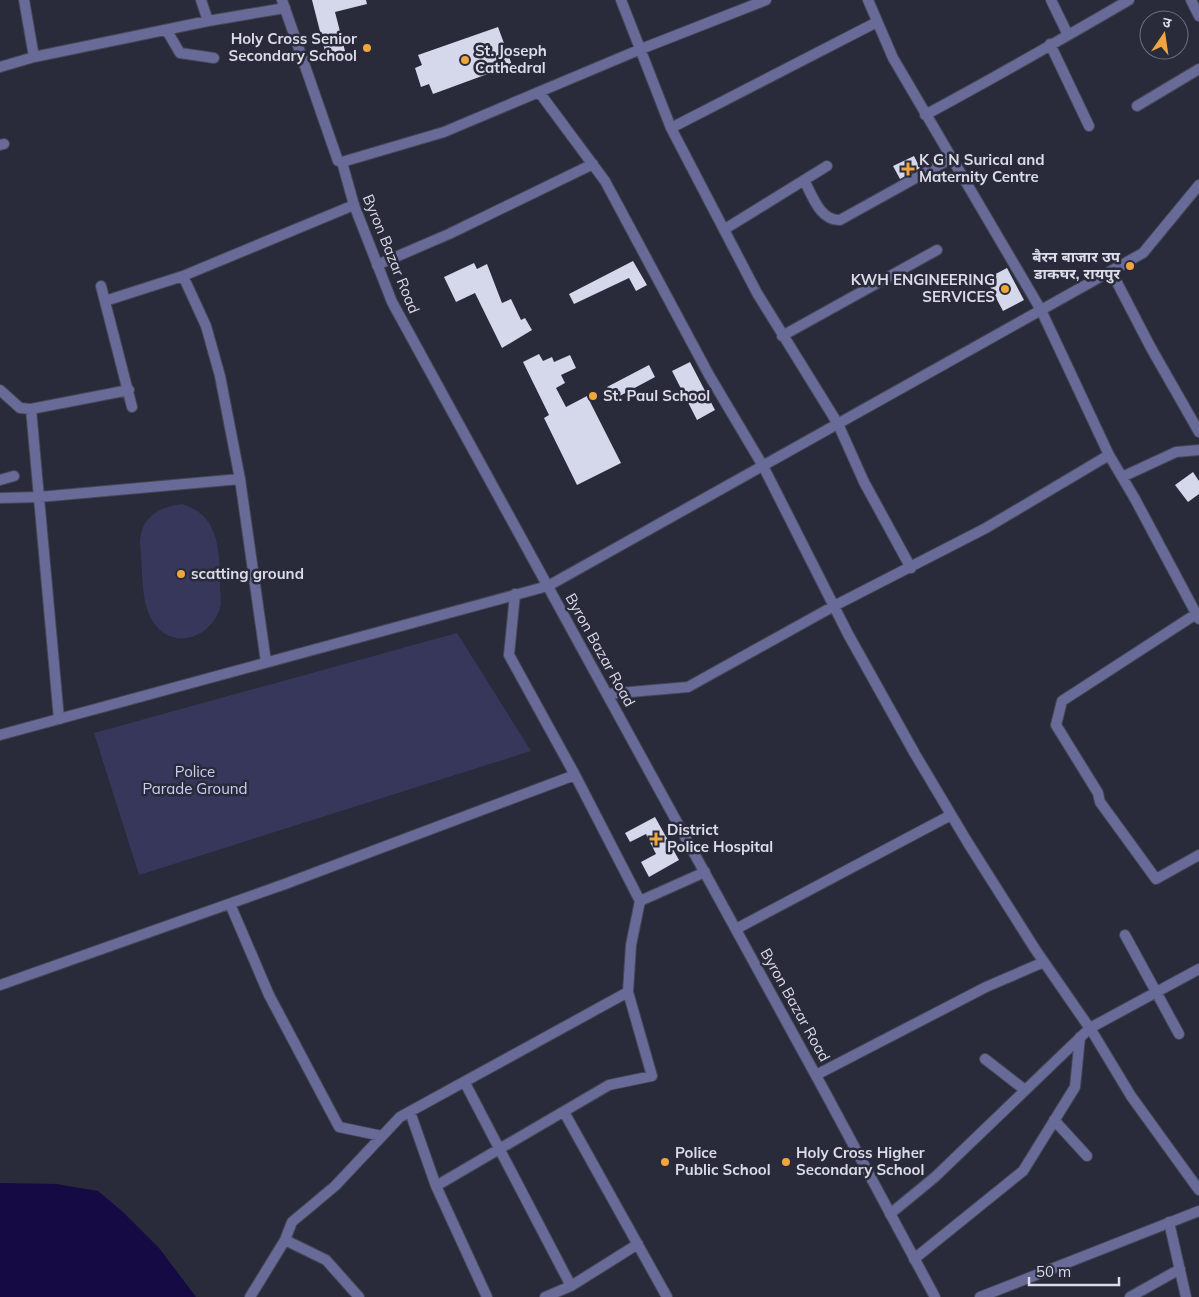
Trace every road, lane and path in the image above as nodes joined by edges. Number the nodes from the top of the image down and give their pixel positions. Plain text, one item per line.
1 (24, 0) edge
2 (201, 0) edge
3 (621, 0) edge
4 (766, 0) edge
5 (868, 0) edge
6 (1051, 0) edge
7 (1129, 0) edge
8 (1191, 0) edge
9 (284, 4) edge
10 (1199, 16) edge
11 (208, 21) junction
12 (877, 22) junction
13 (168, 31) junction
14 (1068, 35) junction
15 (1050, 44) junction
16 (641, 49) junction
17 (34, 57) junction
18 (214, 58) dead end
19 (0, 67) edge
20 (1199, 68) edge
21 (539, 92) junction
22 (1137, 106) dead end
23 (925, 115) junction
24 (1089, 126) dead end
25 (671, 128) junction
26 (950, 159) junction
27 (342, 162) junction
28 (593, 164) junction
29 (828, 166) dead end
30 (804, 180) junction
31 (1199, 185) edge
32 (354, 205) junction
33 (725, 229) junction
34 (937, 250) dead end
35 (377, 265) junction
36 (1111, 271) junction
37 (183, 276) junction
38 (101, 286) dead end
39 (105, 301) junction
40 (1041, 310) junction
41 (782, 336) junction
42 (0, 390) edge
43 (129, 390) junction
44 (132, 407) dead end
45 (31, 409) junction
46 (838, 424) junction
47 (1199, 432) edge
48 (1199, 450) edge
49 (1109, 455) junction
50 (764, 466) junction
51 (14, 476) dead end
52 (1122, 477) junction
53 (0, 480) edge
54 (240, 480) junction
55 (39, 497) junction
56 (0, 498) edge
57 (911, 568) junction
58 (548, 586) junction
59 (515, 594) junction
60 (834, 606) junction
61 (1198, 616) edge
62 (266, 662) junction
63 (607, 694) junction
64 (59, 719) junction
65 (0, 735) edge
66 (575, 775) junction
67 (951, 815) junction
68 (1199, 855) edge
69 (705, 872) junction
70 (640, 901) junction
71 (230, 904) junction
72 (736, 929) junction
73 (1126, 935) dead end
74 (1044, 962) junction
75 (1199, 969) edge
76 (0, 984) edge
77 (628, 992) junction
78 (1156, 992) junction
79 (1090, 1028) junction
80 (1179, 1034) dead end
81 (1080, 1036) junction
82 (985, 1059) dead end
83 (816, 1075) junction
84 (465, 1083) junction
85 (1025, 1090) junction
86 (410, 1112) junction
87 (564, 1112) junction
88 (1054, 1120) junction
89 (382, 1136) junction
90 (499, 1150) junction
91 (1087, 1156) dead end
92 (436, 1186) junction
93 (1199, 1190) edge
94 (1199, 1211) edge
95 (890, 1214) junction
96 (1169, 1222) junction
97 (285, 1240) junction
98 (638, 1244) junction
99 (914, 1259) junction
100 (1180, 1270) junction
101 (571, 1286) junction
102 (250, 1297) edge
103 (359, 1297) edge
104 (487, 1297) edge
105 (545, 1297) edge
106 (666, 1297) edge
107 (935, 1297) edge
108 (980, 1297) edge
109 (1130, 1297) edge
110 (1186, 1297) edge

1 - 17 street
2 - 11 street
3 - 16 street
4 - 16 street
5 - 12 street
6 - 14 street
7 - 14 street
8 - 10 street
9 - 11 street
9 - 27 street, Byron Bazar Road
11 - 13 street
12 - 23 street
12 - 25 street
13 - 17 street
13 - 18 street
14 - 15 street
15 - 23 street
15 - 24 street
16 - 21 street
16 - 25 street
17 - 19 street
20 - 22 street
21 - 27 street
21 - 28 street
23 - 26 street
25 - 33 street
26 - 30 street
26 - 40 street
27 - 32 street, Byron Bazar Road
28 - 35 street
28 - 50 street
29 - 30 street
30 - 33 street
31 - 36 street
32 - 35 street, Byron Bazar Road
32 - 37 street
33 - 41 street
34 - 41 street
35 - 58 street, Byron Bazar Road
36 - 40 street
36 - 47 street
37 - 39 street
37 - 54 street
38 - 39 street
39 - 43 street
40 - 46 street
40 - 49 street
41 - 46 street
42 - 45 street
43 - 44 street
43 - 45 street
45 - 55 street
46 - 50 street
46 - 57 street
48 - 52 street
49 - 52 street
49 - 57 street
50 - 58 street
50 - 60 street
51 - 53 street
52 - 61 street
54 - 55 street
54 - 62 street
55 - 56 street
55 - 64 street
57 - 60 street
58 - 59 street
58 - 63 street, Byron Bazar Road
59 - 62 street
59 - 66 street
60 - 63 street
60 - 67 street
61 - 68 street
62 - 64 street
63 - 69 street, Byron Bazar Road
64 - 65 street
66 - 70 street
66 - 71 street
67 - 72 street
67 - 74 street
69 - 70 street
69 - 72 street, Byron Bazar Road
70 - 77 street
71 - 76 street
71 - 89 street
72 - 83 street, Byron Bazar Road
73 - 78 street
74 - 79 street
74 - 83 street
75 - 78 street
77 - 84 street
77 - 87 street
78 - 79 street
78 - 80 street
79 - 81 street
79 - 93 street
81 - 85 street
81 - 88 street
82 - 85 street
83 - 95 street, Byron Bazar Road
84 - 86 street
84 - 90 street
85 - 95 street
86 - 89 street
86 - 92 street
87 - 90 street
87 - 98 street
88 - 91 street
88 - 99 street
89 - 97 street
90 - 92 street
90 - 101 street
92 - 104 street
94 - 96 street
95 - 99 street, Byron Bazar Road
96 - 100 street
96 - 108 street
97 - 102 street
97 - 103 street
98 - 101 street
98 - 106 street
99 - 107 street, Byron Bazar Road
100 - 109 street
100 - 110 street
101 - 105 street

